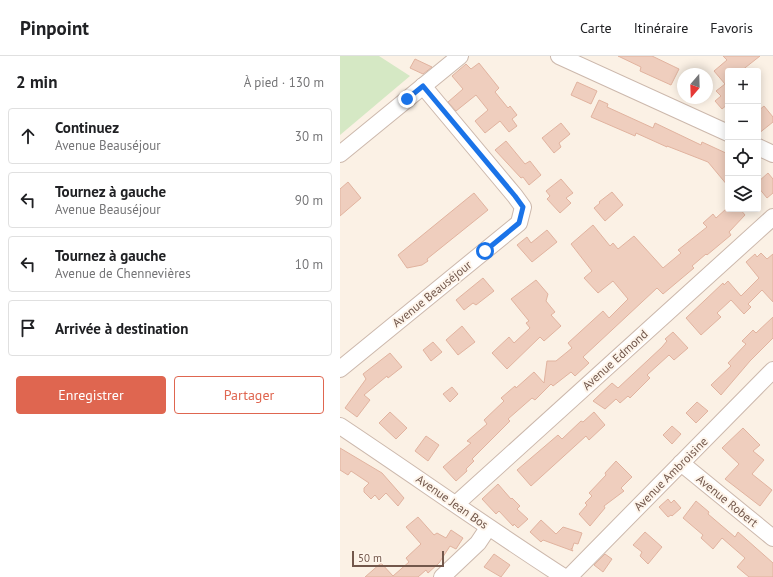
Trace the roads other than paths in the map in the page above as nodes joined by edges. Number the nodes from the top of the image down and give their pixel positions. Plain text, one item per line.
1 (460, 56) edge
2 (560, 56) edge
3 (423, 86) junction
4 (725, 132) edge
5 (761, 148) edge
6 (340, 154) edge
7 (773, 154) edge
8 (773, 217) edge
9 (340, 369) edge
10 (773, 370) edge
11 (340, 426) edge
12 (681, 463) junction
13 (456, 504) junction
14 (488, 528) junction
15 (773, 538) edge
16 (442, 577) edge
17 (564, 577) edge
18 (569, 577) edge

1 - 3 street
2 - 4 street
3 - 6 street
3 - 9 street, Avenue Beauséjour
5 - 7 street
8 - 13 street, Avenue Edmond
10 - 12 street, Avenue Ambroisine
11 - 13 street, Avenue Jean Bos
12 - 15 street, Avenue Robert
12 - 18 street, Avenue Ambroisine
13 - 14 street, Avenue Jean Bos
14 - 16 street
14 - 17 street, Avenue Jean Bos

